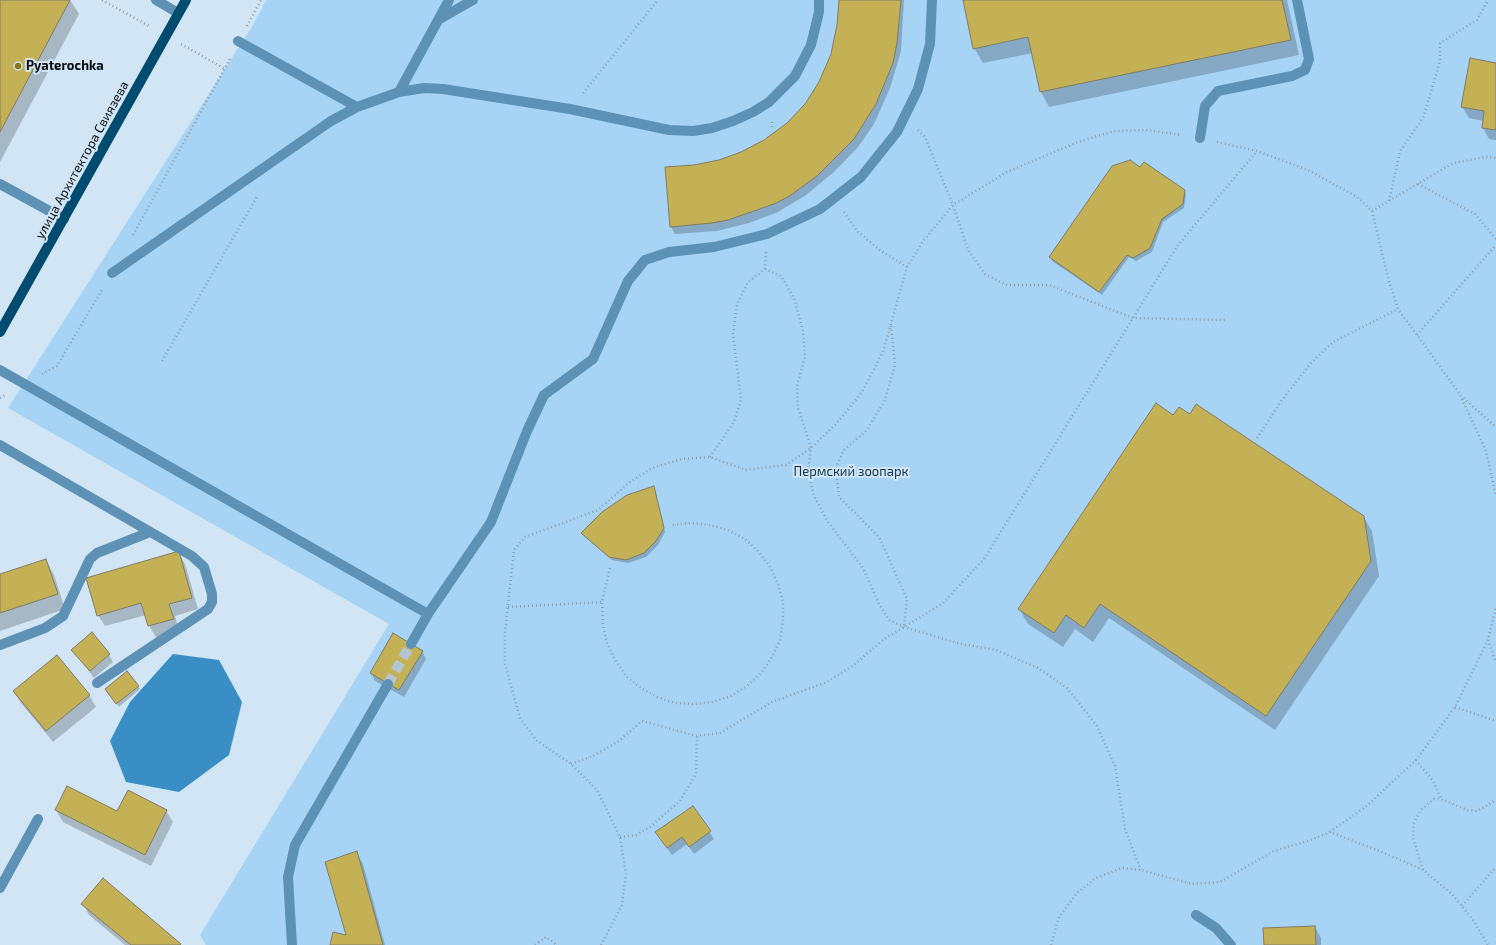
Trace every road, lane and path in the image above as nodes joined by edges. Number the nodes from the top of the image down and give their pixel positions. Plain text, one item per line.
1 (156, 0) edge
2 (186, 0) edge
3 (261, 0) edge
4 (449, 0) edge
5 (473, 0) edge
6 (658, 0) edge
7 (819, 0) edge
8 (932, 0) edge
9 (1297, 0) edge
10 (1488, 0) edge
11 (178, 13) junction
12 (437, 21) junction
13 (238, 41) junction
14 (399, 92) junction
15 (357, 107) junction
16 (570, 109) junction
17 (904, 117) junction
18 (1200, 138) junction
19 (1257, 151) junction
20 (1496, 158) edge
21 (0, 184) edge
22 (1418, 184) junction
23 (260, 191) dead end
24 (834, 198) junction
25 (1390, 201) junction
26 (953, 205) junction
27 (1372, 211) junction
28 (64, 219) junction
29 (767, 234) junction
30 (131, 238) dead end
31 (1496, 239) edge
32 (1496, 245) edge
33 (906, 266) junction
34 (765, 269) junction
35 (112, 273) joint
36 (1398, 309) junction
37 (1133, 318) junction
38 (1226, 320) dead end
39 (891, 323) junction
40 (0, 332) edge
41 (1417, 335) junction
42 (162, 361) dead end
43 (0, 370) edge
44 (24, 384) junction
45 (1462, 397) junction
46 (0, 398) edge
47 (1496, 427) edge
48 (1257, 438) dead end
49 (0, 445) edge
50 (811, 448) junction
51 (710, 457) junction
52 (1496, 496) edge
53 (672, 525) dead end
54 (150, 532) junction
55 (610, 568) dead end
56 (602, 602) junction
57 (508, 606) junction
58 (1496, 607) edge
59 (428, 614) junction
60 (904, 628) junction
61 (1488, 640) junction
62 (411, 644) tunnel mouth
63 (0, 645) edge
64 (1496, 663) edge
65 (97, 683) dead end
66 (388, 684) tunnel mouth
67 (1455, 707) junction
68 (1496, 721) edge
69 (697, 736) junction
70 (1416, 760) junction
71 (571, 764) junction
72 (1441, 799) junction
73 (1496, 800) edge
74 (38, 819) dead end
75 (1330, 832) junction
76 (620, 837) junction
77 (1496, 867) edge
78 (1141, 870) junction
79 (1423, 870) junction
80 (0, 888) edge
81 (1462, 906) junction
82 (1196, 915) dead end
83 (292, 945) edge
84 (535, 945) edge
85 (557, 945) edge
86 (601, 945) edge
87 (1051, 945) edge
88 (1231, 945) edge
89 (1488, 945) edge

1 - 11 street
2 - 11 main road, улица Архитектора Свиязева
3 - 13 path
4 - 12 street
5 - 12 street
6 - 16 path
7 - 16 street
8 - 17 street
9 - 18 street
10 - 25 path
11 - 28 main road, улица Архитектора Свиязева
12 - 14 street
13 - 15 street
13 - 30 path
14 - 15 street
14 - 16 street
15 - 35 street
17 - 24 street
17 - 26 path
18 - 19 path
18 - 26 path
19 - 27 path
19 - 37 path
20 - 22 path
21 - 28 street
22 - 25 path
22 - 31 path
23 - 42 path
24 - 29 street
24 - 33 path
25 - 27 path
26 - 33 path
26 - 37 path
27 - 36 path
28 - 40 main road, улица Архитектора Свиязева
29 - 34 path
29 - 59 street
32 - 41 path
33 - 39 path
34 - 50 path
34 - 51 path
35 - 44 path
36 - 41 path
36 - 48 path
37 - 38 path
37 - 60 path
39 - 50 path
39 - 60 path
41 - 45 path
43 - 44 street
44 - 46 path
44 - 59 street
45 - 47 path
45 - 52 path
49 - 54 street
50 - 51 path
50 - 60 path
51 - 57 path
53 - 56 path
54 - 63 street
54 - 65 street
55 - 56 path
56 - 57 path
57 - 71 path
58 - 61 path
59 - 62 street
60 - 69 path
60 - 78 path
61 - 64 path
61 - 67 path
66 - 83 street
67 - 68 path
67 - 70 path
69 - 71 path
69 - 76 path
70 - 72 path
70 - 75 path
71 - 76 path
72 - 73 path
72 - 79 path
74 - 80 street
75 - 78 path
75 - 79 path
76 - 86 path
77 - 81 path
78 - 87 path
79 - 81 path
81 - 89 path
82 - 88 street
84 - 85 path

